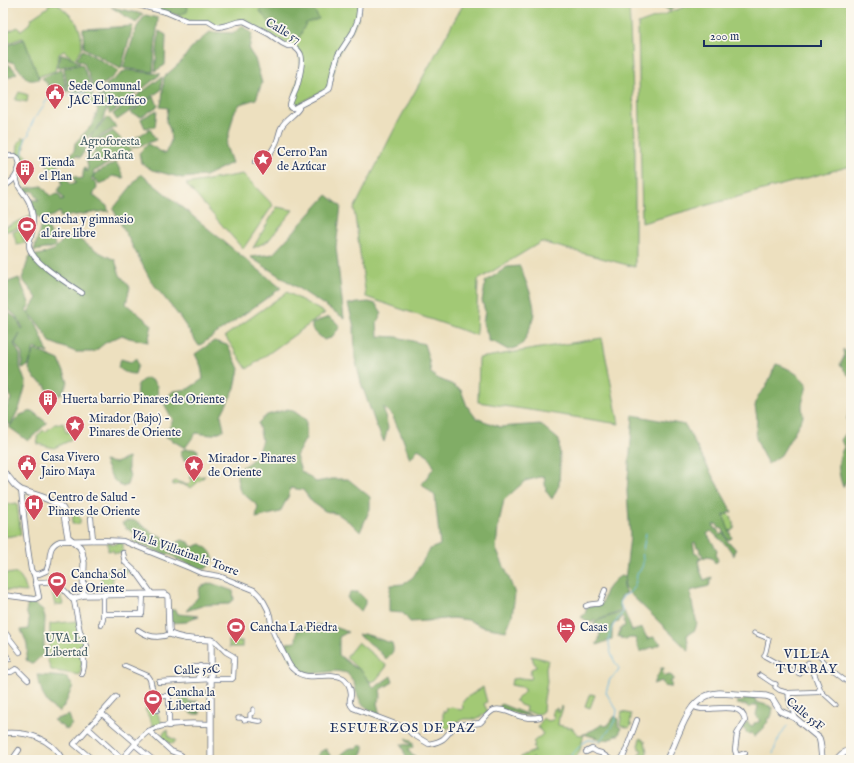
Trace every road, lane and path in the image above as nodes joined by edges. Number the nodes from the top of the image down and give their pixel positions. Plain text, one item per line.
1 (130, 3) edge
2 (360, 3) edge
3 (295, 108) junction
4 (3, 156) edge
5 (255, 162) dead end
6 (16, 176) junction
7 (3, 187) edge
8 (82, 293) dead end
9 (3, 472) edge
10 (22, 490) junction
11 (91, 518) dead end
12 (93, 540) junction
13 (73, 541) junction
14 (123, 553) dead end
15 (34, 574) junction
16 (35, 583) junction
17 (605, 590) dead end
18 (84, 594) junction
19 (144, 594) junction
20 (152, 594) junction
21 (3, 595) edge
22 (102, 595) junction
23 (72, 599) junction
24 (586, 606) dead end
25 (103, 614) junction
26 (102, 622) dead end
27 (3, 630) edge
28 (138, 630) dead end
29 (754, 633) dead end
30 (170, 634) junction
31 (5, 637) edge
32 (211, 640) junction
33 (3, 652) edge
34 (20, 652) dead end
35 (817, 654) dead end
36 (9, 659) dead end
37 (808, 663) dead end
38 (125, 666) dead end
39 (193, 666) dead end
40 (200, 666) junction
41 (3, 667) edge
42 (211, 667) junction
43 (82, 674) dead end
44 (800, 674) dead end
45 (760, 675) dead end
46 (200, 679) junction
47 (211, 679) junction
48 (28, 680) dead end
49 (159, 682) dead end
50 (851, 686) edge
51 (820, 689) junction
52 (789, 693) junction
53 (154, 696) junction
54 (116, 697) dead end
55 (836, 705) dead end
56 (693, 706) junction
57 (254, 709) dead end
58 (157, 710) dead end
59 (101, 713) junction
60 (256, 716) dead end
61 (540, 717) dead end
62 (238, 718) dead end
63 (796, 718) junction
64 (252, 720) junction
65 (637, 720) dead end
66 (261, 721) dead end
67 (210, 724) junction
68 (169, 726) junction
69 (88, 728) junction
70 (149, 731) junction
71 (3, 732) edge
72 (136, 744) junction
73 (851, 749) edge
74 (19, 750) dead end
75 (586, 752) dead end
76 (745, 753) dead end
77 (182, 755) dead end
78 (737, 756) junction
79 (122, 759) edge
80 (152, 759) edge
81 (12, 760) edge
82 (63, 760) edge
83 (93, 760) edge
84 (211, 760) edge
85 (611, 760) edge
86 (620, 760) edge
87 (667, 760) edge
88 (767, 760) edge
89 (823, 760) edge
90 (836, 760) edge

1 - 3 street, Calle 57
2 - 3 street
3 - 5 street
4 - 6 street
6 - 7 street
6 - 8 street
9 - 10 street
10 - 13 street
10 - 15 street
11 - 12 street
12 - 13 street, Vía la Villatina la Torre
12 - 61 street, Vía la Villatina la Torre
13 - 15 street, Vía la Villatina la Torre
13 - 18 street
14 - 20 street
15 - 16 street
16 - 21 street
16 - 23 street
17 - 24 street
18 - 22 street
18 - 23 street
19 - 20 street
19 - 22 street
19 - 25 street
20 - 30 street
22 - 25 street
23 - 43 street
25 - 26 street
27 - 31 street
28 - 30 street
29 - 44 street
30 - 32 street
31 - 34 street
32 - 42 street
32 - 47 street, Calle 56C
33 - 36 street
35 - 50 street
37 - 51 street
38 - 53 street
39 - 40 street
40 - 42 street
40 - 46 street
41 - 48 street
42 - 47 street
45 - 52 street
46 - 47 street, Calle 56C
46 - 49 street, Calle 56C
47 - 67 street
51 - 52 street
51 - 55 street
52 - 63 street
53 - 58 street
53 - 68 street
54 - 59 street
56 - 63 street, Calle 55F
56 - 78 street
56 - 87 street
57 - 64 street
59 - 69 street
59 - 72 street
60 - 64 street
62 - 64 street
63 - 89 street, Calle 55F
64 - 66 street
65 - 86 street
67 - 68 street
67 - 84 street
68 - 70 street
69 - 79 street
69 - 83 street
70 - 72 street
70 - 77 street
71 - 82 street
72 - 79 street
72 - 80 street
73 - 90 street
74 - 81 street
75 - 85 street
76 - 78 street
78 - 88 street

